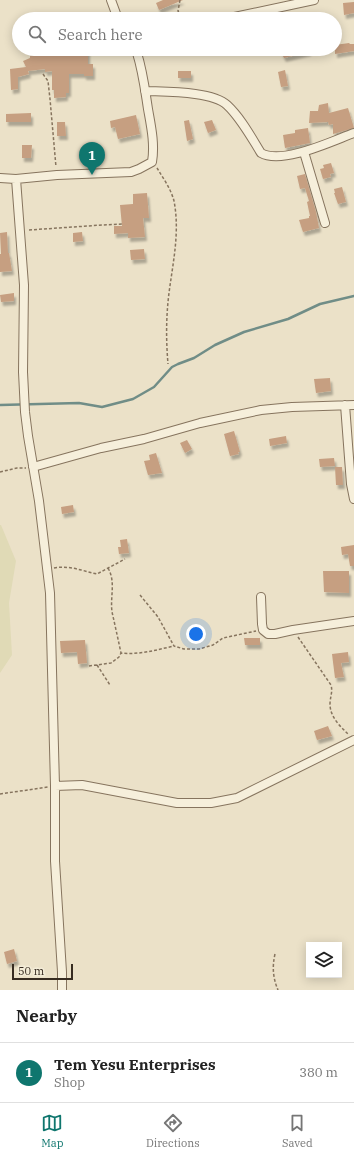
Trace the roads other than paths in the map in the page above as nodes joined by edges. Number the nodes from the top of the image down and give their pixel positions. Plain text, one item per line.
1 (111, 0) edge
2 (314, 0) edge
3 (115, 12) edge
4 (258, 12) edge
5 (138, 56) edge
6 (145, 91) junction
7 (354, 133) edge
8 (304, 152) junction
9 (0, 178) edge
10 (16, 179) junction
11 (325, 223) dead end
12 (345, 405) junction
13 (354, 405) edge
14 (33, 467) junction
15 (354, 499) edge
16 (261, 597) dead end
17 (354, 621) edge
18 (354, 740) edge
19 (55, 786) junction
20 (62, 990) edge

1 - 3 street
2 - 4 street
5 - 6 street
6 - 8 street
6 - 10 street
7 - 8 street
8 - 11 street
9 - 10 street
10 - 14 street
12 - 13 street
12 - 14 street
12 - 15 street
14 - 19 street
16 - 17 street
18 - 19 street
19 - 20 street

